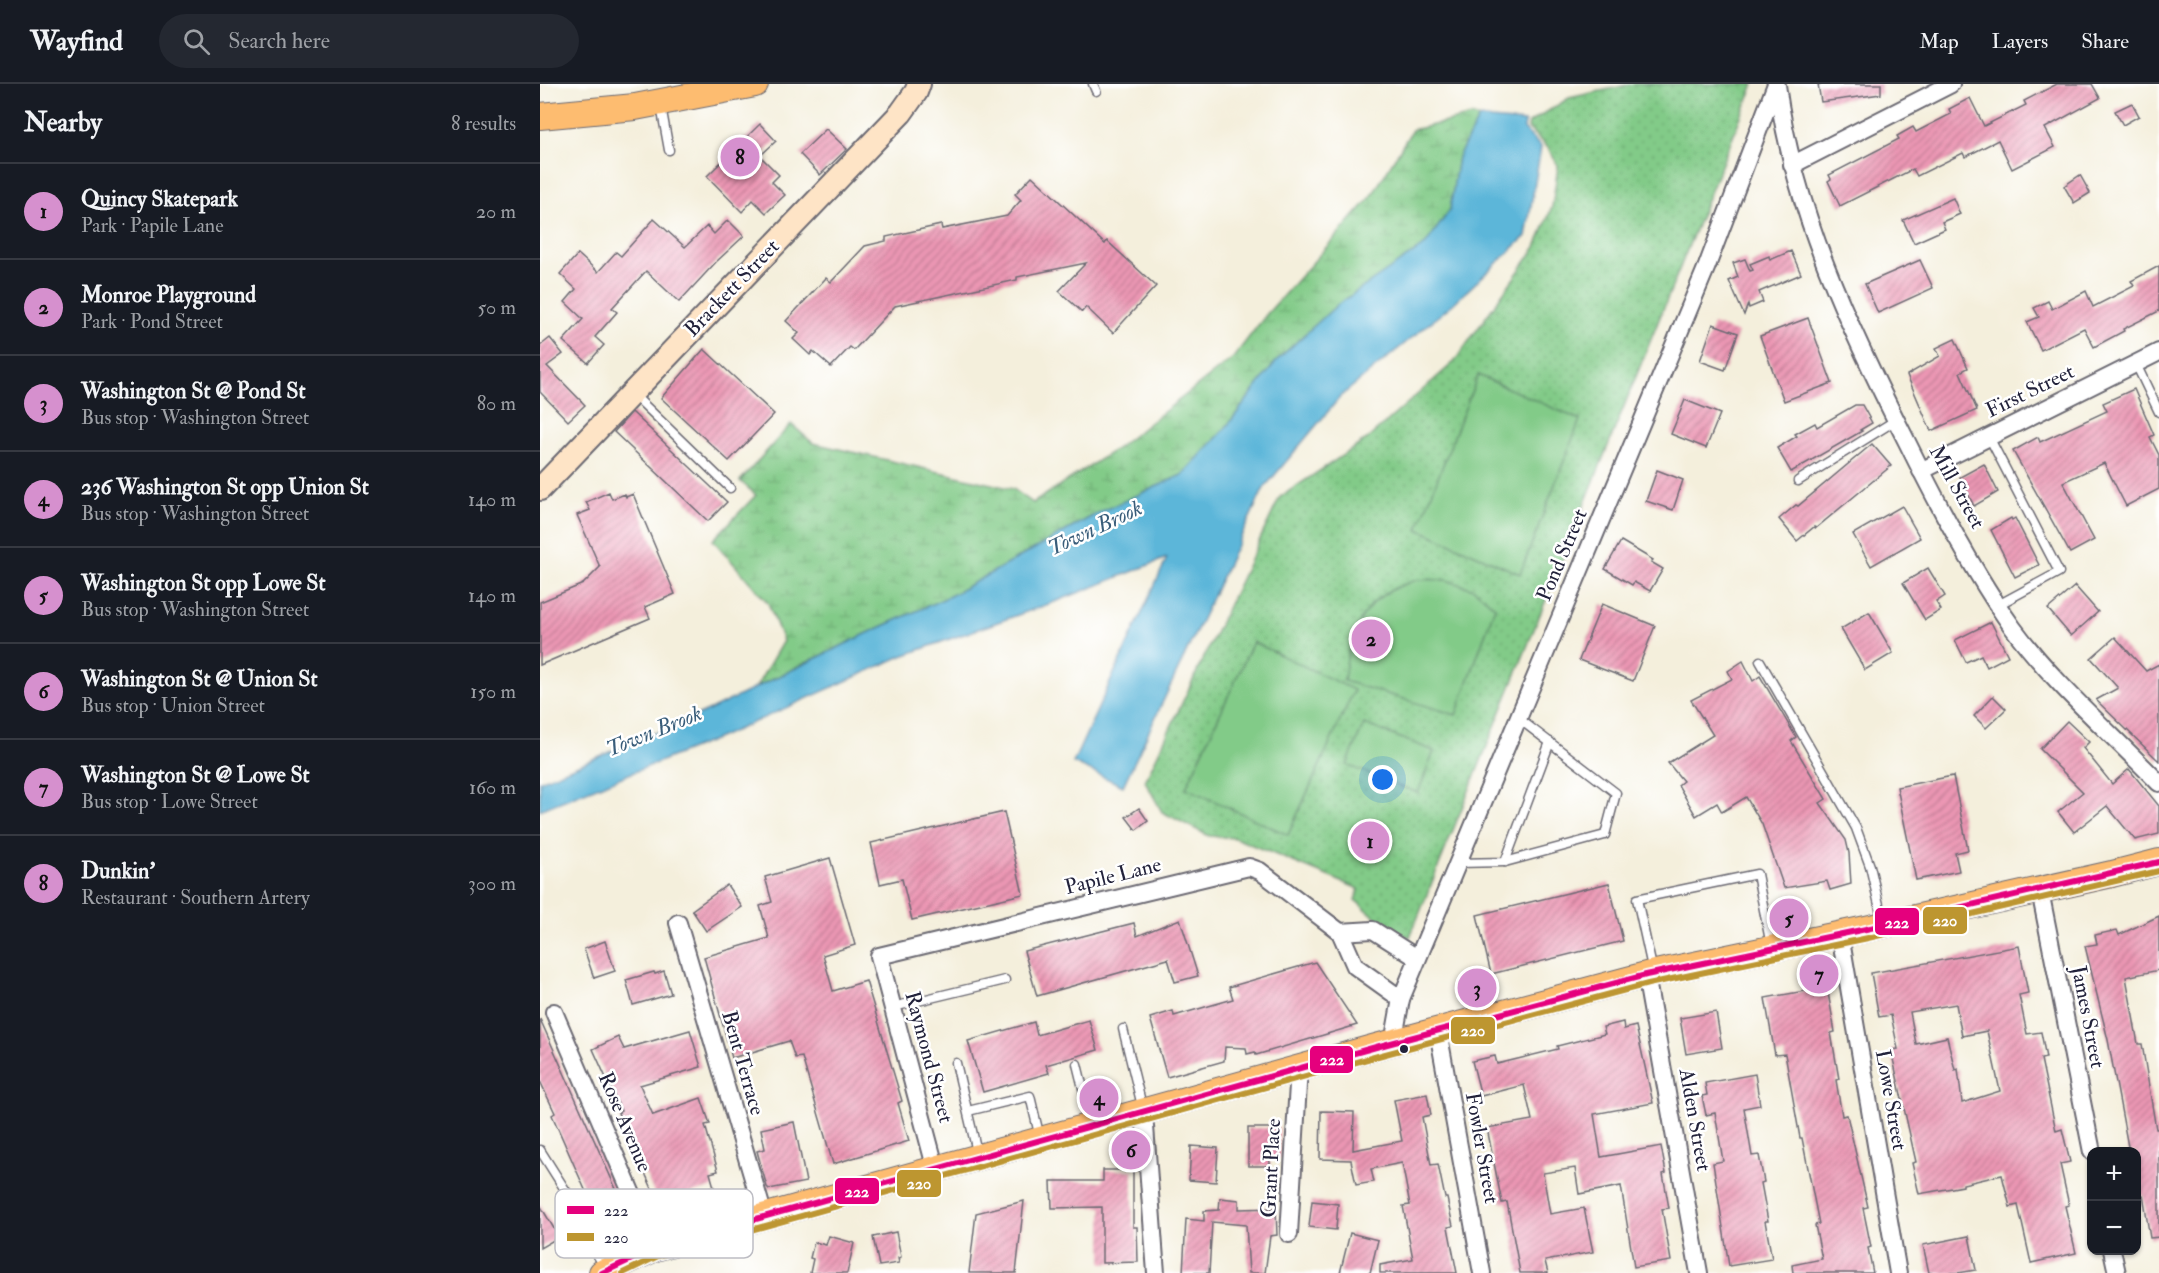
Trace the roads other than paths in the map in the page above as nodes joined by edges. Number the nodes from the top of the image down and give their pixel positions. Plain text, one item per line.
1 (755, 84) edge
2 (918, 84) edge
3 (1776, 84) edge
4 (1952, 84) edge
5 (660, 103) junction
6 (540, 116) edge
7 (669, 150) dead end
8 (1792, 165) junction
9 (2159, 352) edge
10 (2136, 364) junction
11 (632, 393) junction
12 (2159, 412) edge
13 (1896, 420) junction
14 (1989, 437) junction
15 (1921, 471) junction
16 (1798, 481) dead end
17 (730, 488) dead end
18 (540, 489) edge
19 (1998, 605) junction
20 (1760, 661) dead end
21 (1518, 717) junction
22 (1550, 742) junction
23 (2159, 783) edge
24 (2159, 861) edge
25 (1505, 862) junction
26 (1457, 863) junction
27 (2040, 891) junction
28 (678, 922) dead end
29 (1884, 926) junction
30 (1340, 932) junction
31 (1840, 935) junction
32 (1772, 949) junction
33 (879, 956) joint
34 (1418, 958) junction
35 (1649, 975) junction
36 (1005, 980) dead end
37 (1401, 999) junction
38 (893, 1007) junction
39 (554, 1012) dead end
40 (1123, 1029) dead end
41 (1438, 1031) junction
42 (1393, 1043) junction
43 (956, 1063) dead end
44 (1077, 1064) dead end
45 (1299, 1068) junction
46 (968, 1111) junction
47 (1144, 1113) junction
48 (1093, 1127) junction
49 (1041, 1141) junction
50 (2091, 1147) edge
51 (540, 1150) edge
52 (978, 1159) junction
53 (936, 1170) junction
54 (565, 1189) edge
55 (630, 1189) edge
56 (765, 1216) junction
57 (753, 1219) edge
58 (1289, 1234) dead end
59 (2113, 1255) edge
60 (598, 1258) edge
61 (634, 1258) edge
62 (604, 1272) edge
63 (1156, 1273) edge
64 (1482, 1273) edge
65 (1700, 1273) edge
66 (1898, 1273) edge
67 (2117, 1273) edge

1 - 5 main road
2 - 11 street, Brackett Street
3 - 8 street, Pond Street
3 - 21 street, Pond Street
4 - 8 street
5 - 6 main road
5 - 7 lane
8 - 13 street, Mill Street
9 - 10 street, First Street
10 - 12 lane
10 - 14 street, First Street
11 - 17 lane
11 - 18 street, Brackett Street
13 - 15 street, Mill Street
13 - 16 lane
14 - 15 street, First Street
14 - 19 lane
15 - 19 street, Mill Street
19 - 23 street, Mill Street
20 - 29 lane
21 - 22 lane
21 - 26 street, Pond Street
22 - 25 lane
22 - 25 lane
24 - 27 main road
25 - 26 lane
26 - 34 street, Pond Street
27 - 29 main road
27 - 50 street, James Street
28 - 56 street, Bent Terrace
29 - 31 main road
30 - 33 street, Papile Lane
30 - 34 street
30 - 37 street
31 - 32 main road
31 - 66 street, Lowe Street
32 - 35 main road
32 - 35 lane
33 - 38 street, Raymond Street
34 - 37 street, Pond Street
35 - 41 main road
35 - 65 street, Alden Street
36 - 38 lane
37 - 42 street, Pond Street
38 - 53 street, Raymond Street
39 - 55 street, Rose Avenue
40 - 47 lane
41 - 42 main road
41 - 64 street, Fowler Street
42 - 45 main road
43 - 46 lane
44 - 48 lane
45 - 47 main road
45 - 58 street, Grant Place
46 - 49 lane
46 - 52 lane
47 - 48 main road
47 - 63 street
48 - 49 main road
49 - 52 main road
51 - 54 lane
52 - 53 main road
53 - 56 main road
56 - 57 main road
59 - 67 street
60 - 62 lane
61 - 62 main road

